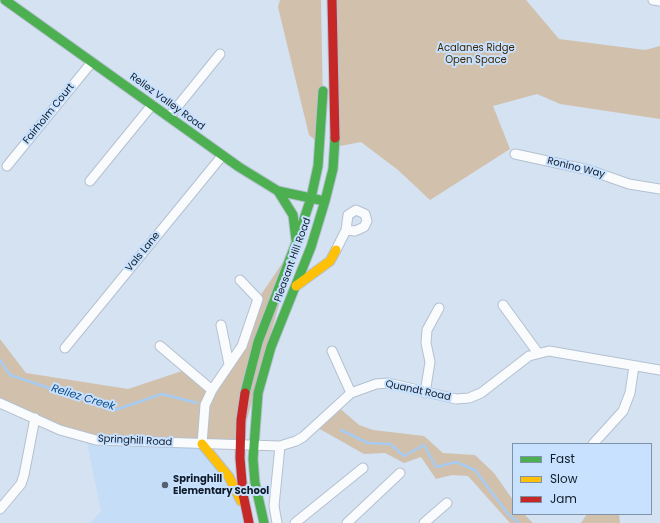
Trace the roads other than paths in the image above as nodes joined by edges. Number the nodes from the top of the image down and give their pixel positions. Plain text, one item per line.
1 (5, 0) edge
2 (332, 0) edge
3 (653, 0) edge
4 (660, 1) edge
5 (220, 54) dead end
6 (92, 62) junction
7 (323, 79) dead end
8 (152, 105) junction
9 (169, 118) junction
10 (515, 154) dead end
11 (222, 156) junction
12 (7, 166) dead end
13 (90, 181) dead end
14 (660, 190) edge
15 (278, 191) junction
16 (311, 198) junction
17 (325, 201) junction
18 (346, 230) dead end
19 (296, 243) junction
20 (336, 250) junction
21 (316, 252) junction
22 (240, 280) dead end
23 (296, 286) junction
24 (503, 305) dead end
25 (439, 308) dead end
26 (221, 325) dead end
27 (160, 346) dead end
28 (64, 348) dead end
29 (332, 351) dead end
30 (538, 353) junction
31 (229, 364) junction
32 (634, 366) junction
33 (660, 370) edge
34 (212, 390) junction
35 (351, 393) junction
36 (425, 393) junction
37 (0, 403) edge
38 (35, 418) junction
39 (594, 443) edge
40 (202, 444) junction
41 (240, 445) junction
42 (253, 446) junction
43 (280, 446) junction
44 (363, 468) dead end
45 (400, 473) dead end
46 (447, 503) dead end
47 (0, 508) edge
48 (246, 510) junction
49 (249, 523) edge
50 (264, 523) edge
51 (277, 523) edge
52 (295, 523) edge
53 (346, 523) edge
54 (424, 523) edge

1 - 6 main road, Reliez Valley Road
2 - 17 main road, Pleasant Hill Road
3 - 4 street
5 - 9 street
6 - 8 main road, Reliez Valley Road
6 - 12 street, Fairholm Court
7 - 16 main road, Pleasant Hill Road
8 - 9 main road, Reliez Valley Road
8 - 13 street
9 - 11 main road, Reliez Valley Road
10 - 14 street, Ronino Way
11 - 15 main road, Reliez Valley Road
11 - 28 street, Vals Lane
15 - 16 main road, Reliez Valley Road
15 - 19 main road
16 - 17 main road, Reliez Valley Road
16 - 19 main road, Pleasant Hill Road
17 - 21 main road, Pleasant Hill Road
18 - 20 street
19 - 41 main road, Pleasant Hill Road
20 - 21 main road
20 - 23 main road
21 - 23 main road, Pleasant Hill Road
22 - 31 street
23 - 42 main road, Pleasant Hill Road
24 - 30 street
25 - 36 street
26 - 31 street
27 - 34 street
29 - 35 street
30 - 32 street, Quandt Road
30 - 36 street, Quandt Road
31 - 34 street
32 - 33 street, Quandt Road
32 - 39 street
34 - 40 street
35 - 36 street, Quandt Road
35 - 43 street, Quandt Road
37 - 38 street, Springhill Road
38 - 40 street, Springhill Road
38 - 47 street
40 - 41 street, Springhill Road
40 - 48 main road
41 - 42 street, Springhill Road
41 - 48 main road, Pleasant Hill Road
42 - 43 street, Quandt Road
42 - 50 main road, Pleasant Hill Road
43 - 51 street
44 - 52 street
45 - 53 street
46 - 54 street
48 - 49 main road, Pleasant Hill Road

